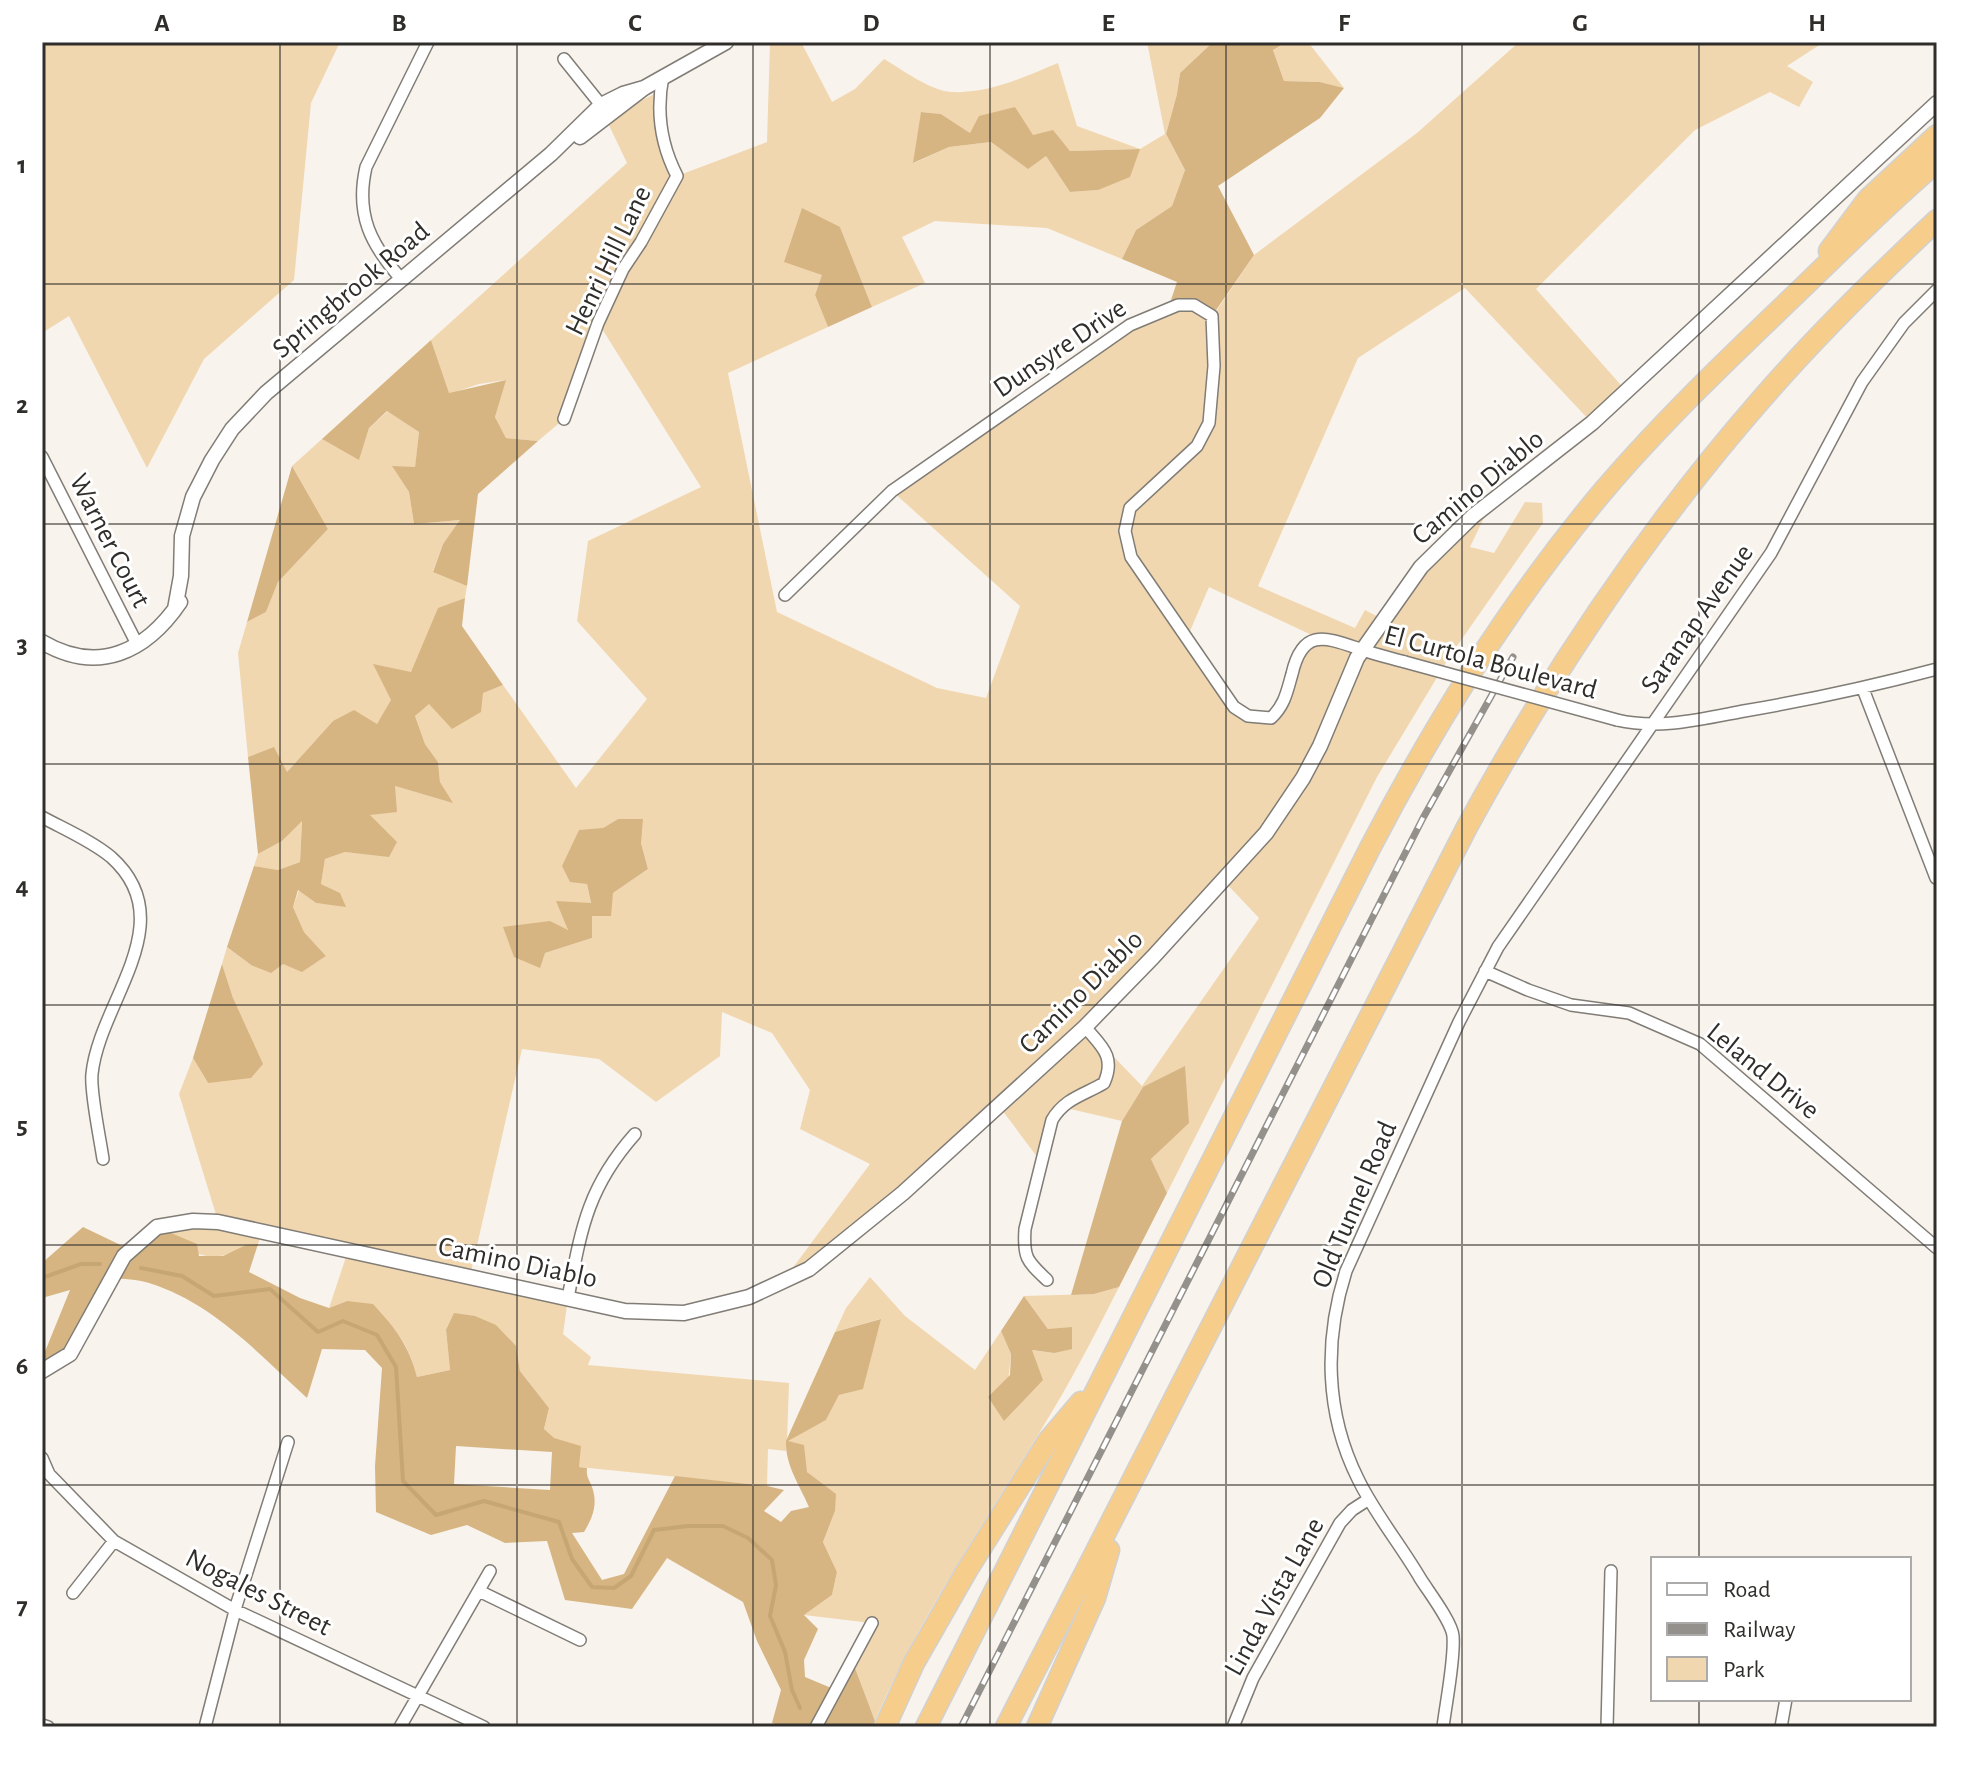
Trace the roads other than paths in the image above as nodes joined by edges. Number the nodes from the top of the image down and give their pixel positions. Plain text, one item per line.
1 (428, 42) edge
2 (726, 42) edge
3 (564, 59) dead end
4 (663, 76) junction
5 (644, 88) junction
6 (1937, 103) edge
7 (601, 105) junction
8 (1937, 135) edge
9 (551, 154) junction
10 (1933, 163) edge
11 (1937, 220) edge
12 (1937, 232) edge
13 (402, 280) junction
14 (1807, 284) junction
15 (1867, 287) junction
16 (1937, 290) edge
17 (564, 419) dead end
18 (42, 457) edge
19 (785, 595) dead end
20 (42, 633) edge
21 (42, 642) edge
22 (134, 646) junction
23 (1362, 650) junction
24 (1937, 669) edge
25 (1863, 689) junction
26 (1650, 726) junction
27 (42, 817) edge
28 (1936, 878) edge
29 (1485, 971) junction
30 (1085, 1027) junction
31 (635, 1134) dead end
32 (103, 1159) dead end
33 (1937, 1248) edge
34 (1047, 1280) dead end
35 (568, 1298) junction
36 (42, 1371) edge
37 (1102, 1378) junction
38 (288, 1442) dead end
39 (42, 1458) edge
40 (1369, 1499) junction
41 (1122, 1504) junction
42 (114, 1541) junction
43 (490, 1571) dead end
44 (1611, 1571) dead end
45 (479, 1591) junction
46 (73, 1593) dead end
47 (235, 1610) junction
48 (872, 1623) dead end
49 (580, 1640) dead end
50 (418, 1694) junction
51 (1786, 1701) edge
52 (42, 1725) edge
53 (48, 1727) edge
54 (205, 1727) edge
55 (400, 1727) edge
56 (484, 1727) edge
57 (816, 1727) edge
58 (885, 1727) edge
59 (926, 1727) edge
60 (1006, 1727) edge
61 (1037, 1727) edge
62 (1233, 1727) edge
63 (1443, 1727) edge
64 (1607, 1727) edge
65 (1781, 1727) edge

1 - 13 street
2 - 4 street, Springbrook Road
3 - 7 street
4 - 5 street, Springbrook Road
4 - 17 street, Henri Hill Lane
5 - 7 street, Springbrook Road
5 - 9 street, Springbrook Road
6 - 23 street, Camino Diablo
7 - 9 street, Springbrook Road
8 - 14 highway
9 - 13 street, Springbrook Road
10 - 14 highway
11 - 15 highway
12 - 15 highway
13 - 22 street, Springbrook Road
14 - 37 highway
15 - 41 highway
16 - 26 street, Saranap Avenue
18 - 22 street, Warner Court
19 - 23 street, Dunsyre Drive
20 - 22 street
21 - 22 street
23 - 26 street, El Curtola Boulevard, bridge
23 - 30 street, Camino Diablo
24 - 25 street, El Curtola Boulevard
25 - 26 street, El Curtola Boulevard
25 - 28 street
26 - 29 street, Saranap Avenue
27 - 32 street
29 - 33 street, Leland Drive
29 - 40 street, Old Tunnel Road
30 - 34 street
30 - 35 street, Camino Diablo
31 - 35 street
35 - 36 street, Camino Diablo
37 - 58 highway
37 - 59 highway
38 - 47 street
39 - 42 street, Nogales Street
40 - 62 street, Linda Vista Lane
40 - 63 street, Old Tunnel Road
41 - 60 highway
41 - 61 highway
42 - 46 street
42 - 47 street, Nogales Street
43 - 45 street
44 - 64 street
45 - 49 street
45 - 50 street
47 - 50 street, Nogales Street
47 - 54 street
48 - 57 street
50 - 55 street
50 - 56 street, Nogales Street
51 - 65 street
52 - 53 street

